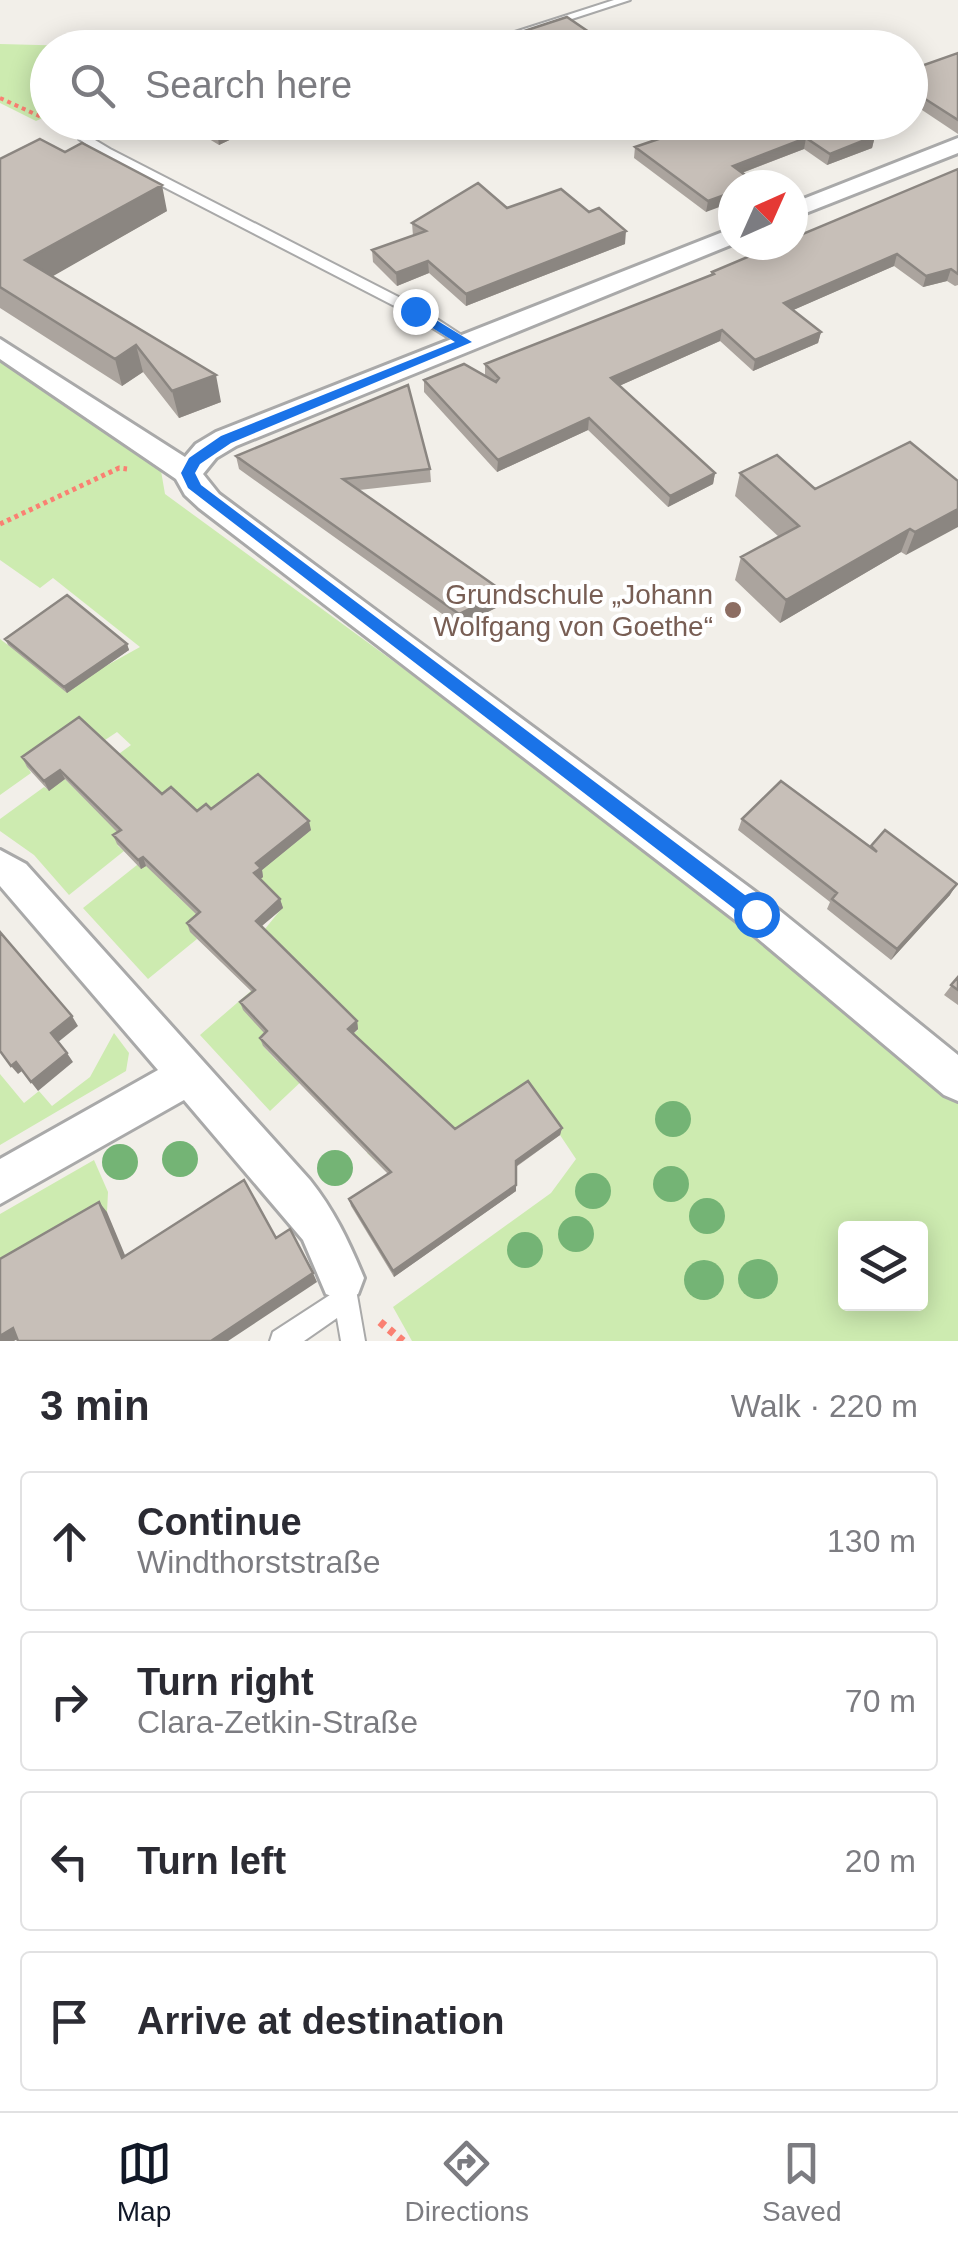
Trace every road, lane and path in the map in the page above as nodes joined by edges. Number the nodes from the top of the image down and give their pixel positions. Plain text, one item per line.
1 (625, 0) edge
2 (528, 30) edge
3 (0, 98) edge
4 (30, 112) edge
5 (87, 140) edge
6 (958, 145) edge
7 (808, 205) edge
8 (718, 241) edge
9 (465, 342) junction
10 (0, 347) edge
11 (188, 473) junction
12 (0, 524) edge
13 (0, 866) edge
14 (188, 1074) junction
15 (958, 1081) edge
16 (0, 1183) edge
17 (344, 1288) junction
18 (282, 1341) edge
19 (353, 1341) edge

1 - 2 lane
3 - 4 path
5 - 9 lane
6 - 7 street
8 - 9 street
9 - 11 street
10 - 11 street
11 - 12 path
11 - 15 street
13 - 14 street
14 - 16 street
14 - 17 street
17 - 18 lane
17 - 19 lane

